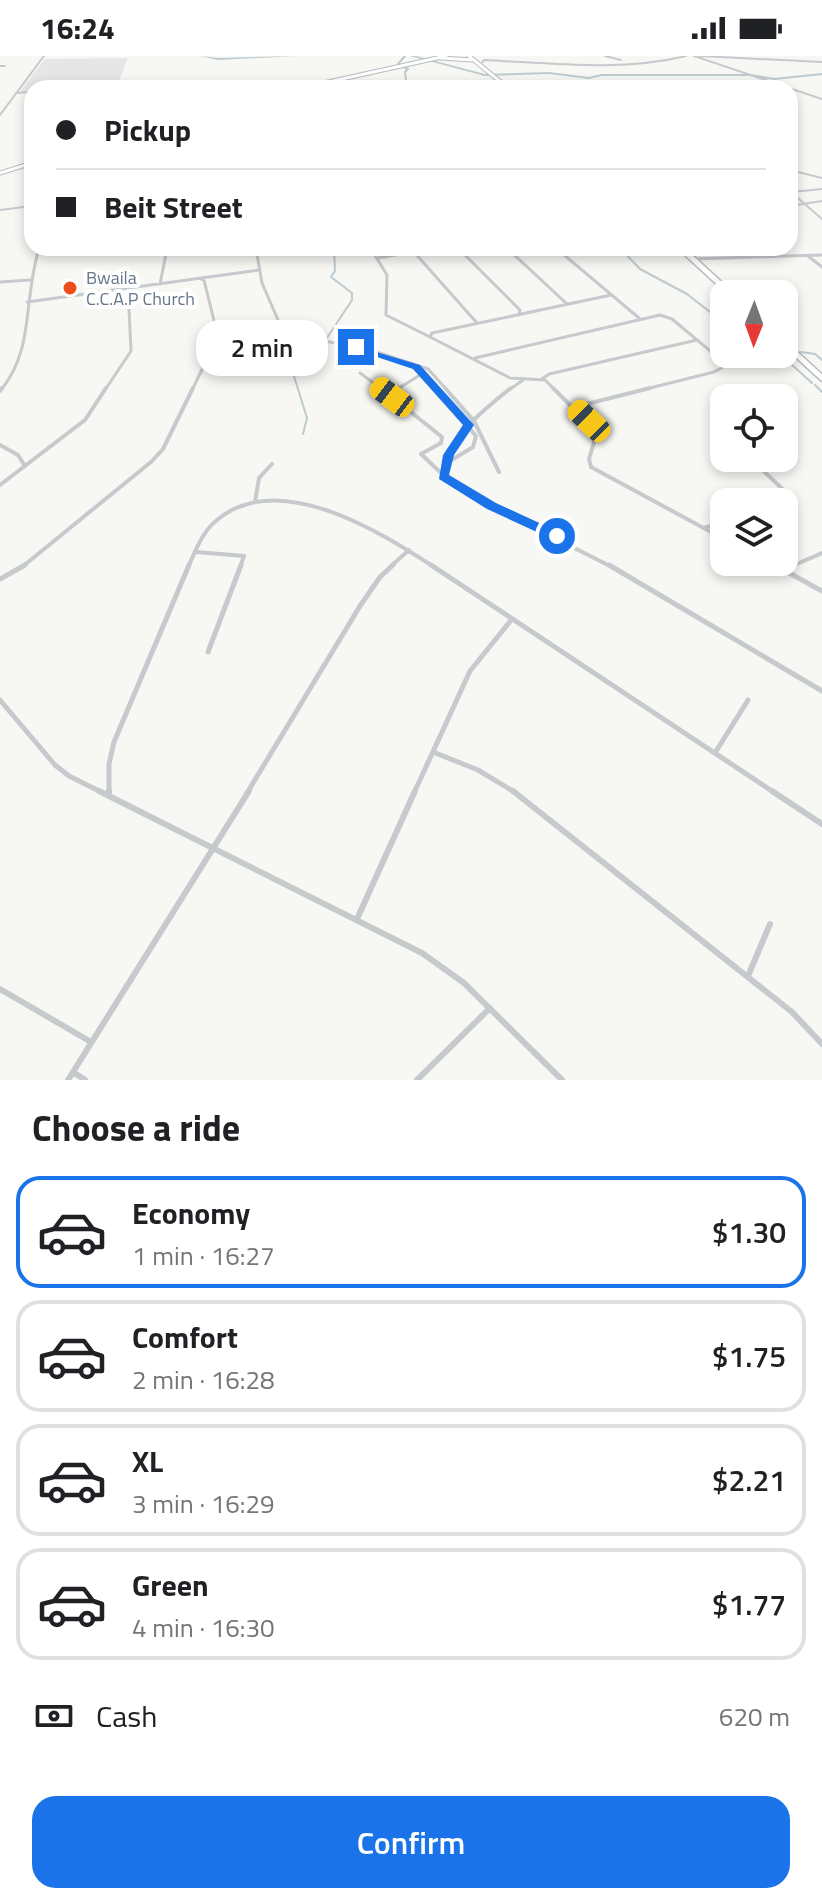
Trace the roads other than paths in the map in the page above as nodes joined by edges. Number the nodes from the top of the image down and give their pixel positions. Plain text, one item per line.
1 (44, 56) edge
2 (452, 56) edge
3 (461, 56) edge
4 (470, 56) edge
5 (605, 56) edge
6 (694, 56) edge
7 (442, 57) edge
8 (702, 57) edge
9 (736, 57) edge
10 (686, 58) edge
11 (762, 58) edge
12 (592, 60) dead end
13 (475, 61) junction
14 (631, 61) junction
15 (822, 62) edge
16 (481, 64) junction
17 (601, 64) junction
18 (0, 66) edge
19 (5, 66) dead end
20 (26, 80) edge
21 (337, 80) edge
22 (499, 80) edge
23 (769, 80) edge
24 (24, 82) edge
25 (798, 90) edge
26 (24, 92) edge
27 (16, 93) junction
28 (822, 99) edge
29 (0, 115) edge
30 (24, 166) edge
31 (798, 172) edge
32 (0, 173) edge
33 (822, 178) edge
34 (822, 189) edge
35 (798, 190) edge
36 (798, 198) edge
37 (822, 201) edge
38 (804, 204) junction
39 (798, 205) edge
40 (24, 207) edge
41 (0, 210) edge
42 (822, 219) edge
43 (798, 255) edge
44 (808, 255) junction
45 (822, 255) edge
46 (37, 256) edge
47 (165, 256) edge
48 (257, 256) edge
49 (390, 256) edge
50 (418, 256) edge
51 (466, 256) edge
52 (516, 256) edge
53 (565, 256) edge
54 (690, 256) edge
55 (779, 256) edge
56 (378, 258) joint
57 (693, 259) junction
58 (822, 267) edge
59 (260, 270) junction
60 (199, 278) junction
61 (30, 280) junction
62 (716, 280) edge
63 (0, 282) edge
64 (160, 284) junction
65 (128, 288) junction
66 (611, 295) junction
67 (27, 302) junction
68 (568, 304) junction
69 (519, 315) junction
70 (639, 318) junction
71 (477, 323) junction
72 (430, 337) junction
73 (697, 340) junction
74 (798, 356) edge
75 (475, 358) junction
76 (406, 361) junction
77 (360, 373) dead end
78 (423, 373) junction
79 (822, 378) edge
80 (542, 379) junction
81 (523, 380) junction
82 (0, 391) edge
83 (392, 397) junction
84 (575, 407) junction
85 (474, 421) junction
86 (468, 425) junction
87 (0, 445) edge
88 (272, 464) dead end
89 (445, 464) junction
90 (25, 466) junction
91 (499, 472) dead end
92 (765, 472) edge
93 (442, 474) junction
94 (0, 485) edge
95 (782, 488) edge
96 (255, 502) junction
97 (710, 526) edge
98 (704, 528) junction
99 (710, 531) edge
100 (409, 550) junction
101 (196, 552) junction
102 (822, 553) edge
103 (798, 564) edge
104 (795, 576) edge
105 (0, 579) edge
106 (822, 591) edge
107 (512, 619) junction
108 (208, 652) dead end
109 (822, 691) edge
110 (0, 700) edge
111 (748, 700) dead end
112 (433, 752) junction
113 (715, 753) junction
114 (109, 796) junction
115 (822, 824) edge
116 (215, 847) junction
117 (357, 919) junction
118 (770, 924) dead end
119 (748, 976) junction
120 (1, 992) edge
121 (490, 1008) junction
122 (92, 1042) junction
123 (822, 1044) edge
124 (73, 1072) junction
125 (68, 1080) edge
126 (85, 1080) edge
127 (417, 1080) edge
128 (562, 1080) edge

1 - 20 street
2 - 7 main road
3 - 13 main road
4 - 13 main road
5 - 14 street
6 - 8 street
7 - 16 main road
7 - 21 main road
8 - 9 street
8 - 10 street
8 - 10 street
8 - 23 street
9 - 11 street
10 - 14 street
11 - 15 street
12 - 17 street
13 - 16 main road
14 - 17 street
16 - 17 street
16 - 22 main road
18 - 19 street
24 - 27 street
25 - 28 street
26 - 27 street
27 - 29 street
30 - 32 main road
31 - 33 street
34 - 35 street
36 - 38 street
37 - 38 street
38 - 39 street
38 - 42 street
40 - 41 street
43 - 44 street
44 - 45 street
44 - 58 street
46 - 61 street
47 - 64 street
48 - 59 street
49 - 56 street
50 - 71 street
51 - 69 street
52 - 68 street
53 - 66 street
54 - 57 main road
55 - 57 street
56 - 72 street
57 - 62 main road
59 - 60 street
59 - 76 street
60 - 64 street
60 - 105 street
61 - 63 street
61 - 67 street
64 - 65 street
65 - 67 street
65 - 90 street
66 - 68 street
66 - 70 street
67 - 82 street
68 - 69 street
69 - 71 street
70 - 73 street
70 - 75 street
71 - 72 street
72 - 75 street
73 - 80 street
73 - 84 street
74 - 79 main road
75 - 81 street
76 - 78 street
76 - 85 street
77 - 83 street
78 - 83 street
78 - 86 street
80 - 81 street
80 - 84 street
81 - 85 street
83 - 93 street
84 - 98 street
85 - 86 street
85 - 91 street
86 - 89 street
86 - 89 street
87 - 90 street
88 - 96 street
89 - 93 street
90 - 94 street
92 - 95 street
93 - 109 street
96 - 100 street
96 - 101 street
97 - 98 street
98 - 99 street
100 - 107 street
100 - 116 street
101 - 108 street
101 - 114 street
102 - 103 street
104 - 106 street
107 - 112 street
107 - 113 street
110 - 114 street
111 - 113 street
112 - 117 street
112 - 119 street
113 - 115 street
114 - 116 street
116 - 117 street
116 - 122 street
117 - 121 street
118 - 119 street
119 - 123 street
120 - 122 street
121 - 127 street
121 - 128 street
122 - 124 street
124 - 125 street
124 - 126 street

